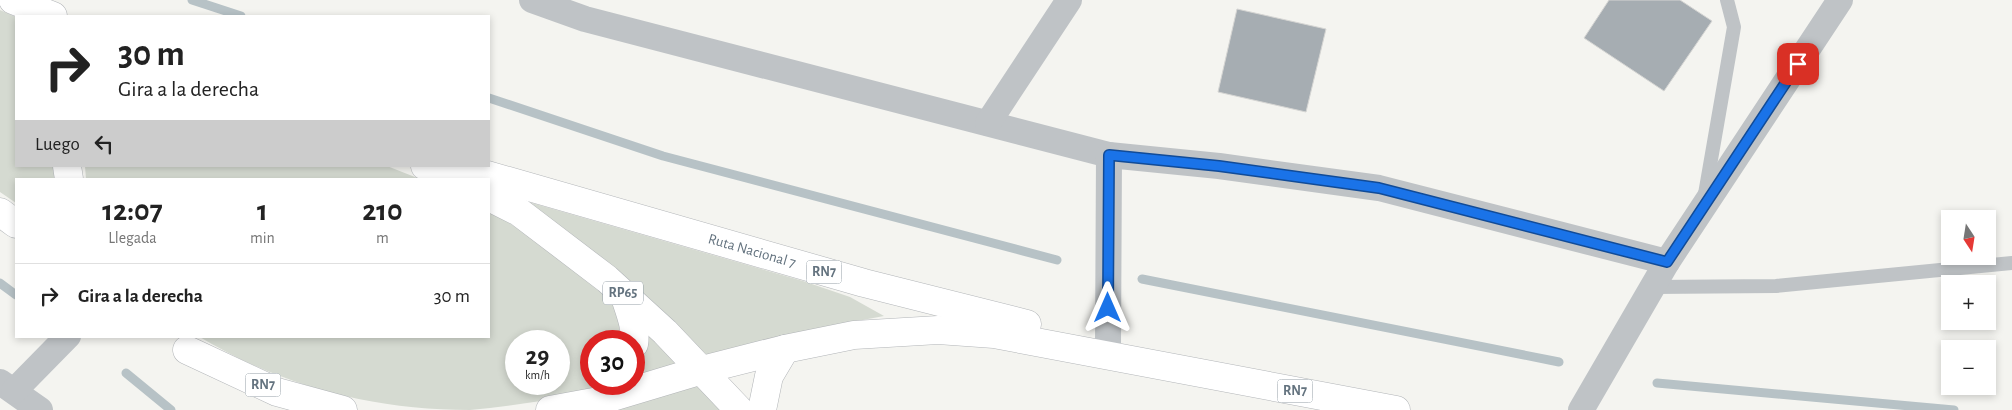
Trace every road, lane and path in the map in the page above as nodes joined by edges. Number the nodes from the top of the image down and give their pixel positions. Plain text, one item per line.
1 (13, 0) edge
2 (532, 0) edge
3 (1069, 0) edge
4 (1726, 0) edge
5 (1840, 0) edge
6 (590, 10) edge
7 (50, 15) edge
8 (988, 123) junction
9 (1109, 155) junction
10 (427, 167) edge
11 (459, 167) edge
12 (449, 178) edge
13 (490, 198) edge
14 (1703, 207) junction
15 (0, 212) edge
16 (15, 223) edge
17 (1667, 262) junction
18 (2012, 263) edge
19 (1653, 287) junction
20 (624, 294) junction
21 (634, 330) edge
22 (66, 338) edge
23 (178, 343) edge
24 (1108, 346) junction
25 (785, 349) junction
26 (702, 370) junction
27 (1194, 371) junction
28 (645, 383) edge
29 (7, 387) edge
30 (598, 395) edge
31 (40, 410) edge
32 (278, 410) edge
33 (343, 410) edge
34 (550, 410) edge
35 (739, 410) edge
36 (762, 410) edge
37 (1396, 410) edge
38 (1581, 410) edge

1 - 7 highway
2 - 6 street
3 - 8 street
4 - 14 lane
5 - 14 street
6 - 8 street
8 - 9 street
9 - 17 street
9 - 24 street
10 - 12 highway
11 - 24 highway, Ruta Nacional 7 / RN7
13 - 20 highway, RP65
14 - 17 street
15 - 16 highway
17 - 19 street
18 - 19 lane
19 - 38 street
20 - 21 highway
20 - 26 highway, RP65
22 - 29 street
23 - 32 highway
23 - 33 highway, RN7
24 - 27 highway, Ruta Nacional 7 / RN7
25 - 26 highway, Ruta Nacional 7 / RN7
25 - 27 highway, Ruta Nacional 7 / RN7
25 - 36 highway
26 - 28 highway, Ruta Nacional 7 / RN7
26 - 35 highway, RP65
27 - 37 highway, Ruta Nacional 7 / RN7
29 - 31 street
30 - 34 highway, Ruta Nacional 7 / RN7

